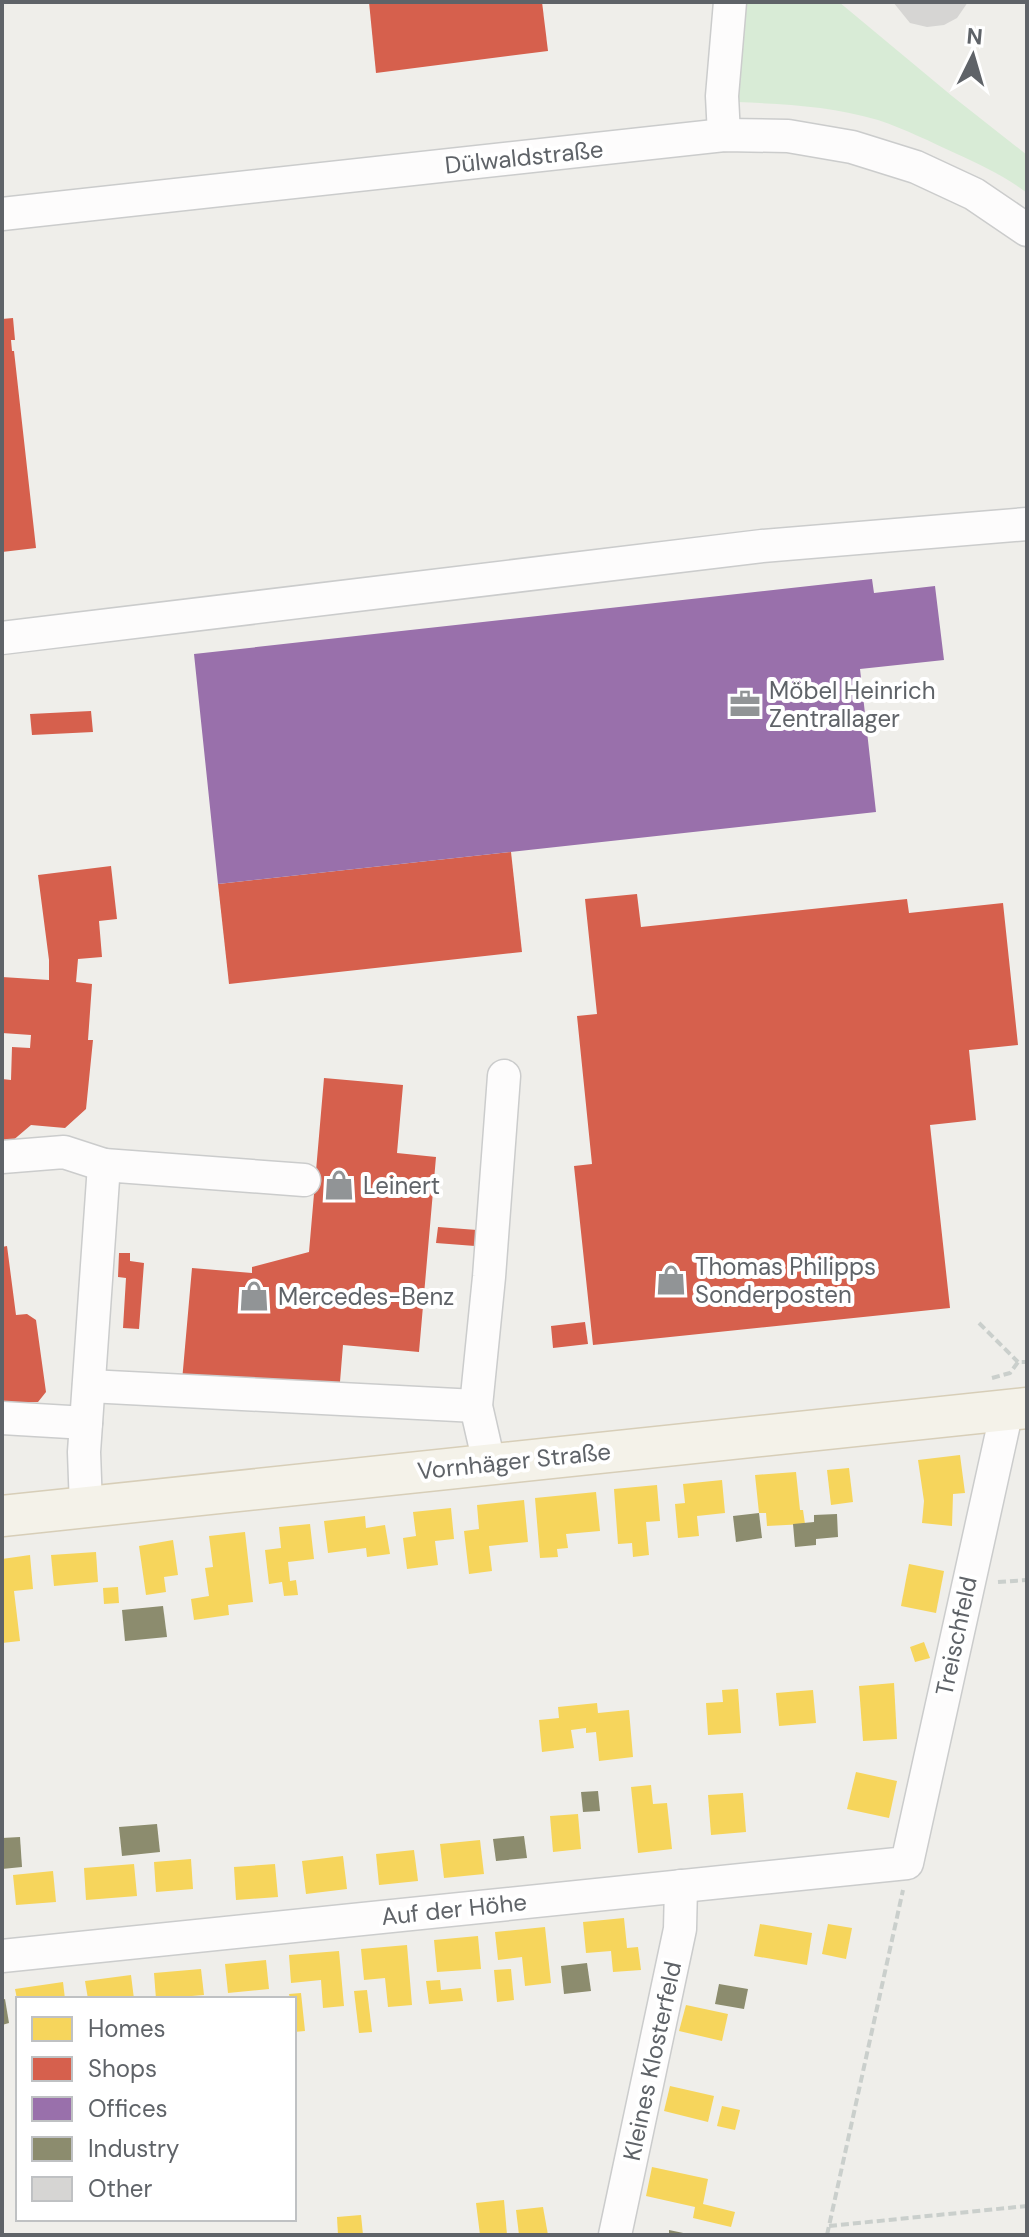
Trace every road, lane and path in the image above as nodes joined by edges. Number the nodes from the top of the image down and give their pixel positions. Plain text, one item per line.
1 (730, 2) edge
2 (724, 135) junction
3 (2, 214) edge
4 (1027, 230) edge
5 (1027, 524) edge
6 (2, 638) edge
7 (504, 1076) dead end
8 (2, 1157) edge
9 (104, 1165) junction
10 (304, 1180) dead end
11 (979, 1323) dead end
12 (1018, 1362) dead end
13 (89, 1386) junction
14 (476, 1406) junction
15 (1017, 1409) edge
16 (2, 1418) edge
17 (86, 1423) junction
18 (489, 1463) junction
19 (86, 1507) junction
20 (2, 1516) edge
21 (907, 1863) junction
22 (681, 1886) junction
23 (2, 1956) edge
24 (1027, 2206) edge
25 (829, 2226) junction
26 (615, 2235) edge
27 (827, 2235) edge

1 - 2 street
2 - 3 street, Dülwaldstraße
2 - 4 street, Dülwaldstraße
5 - 6 street
7 - 14 street
8 - 9 street
9 - 10 street
9 - 13 street
11 - 12 path
13 - 14 street
13 - 17 street
14 - 18 street
15 - 18 main road, Vornhäger Straße
15 - 21 street, Treischfeld
16 - 17 street
17 - 19 street
18 - 19 main road, Vornhäger Straße
19 - 20 main road, Vornhäger Straße
21 - 22 street, Auf der Höhe
21 - 25 path
22 - 23 street, Auf der Höhe
22 - 26 street, Kleines Klosterfeld
24 - 25 path
25 - 27 path

